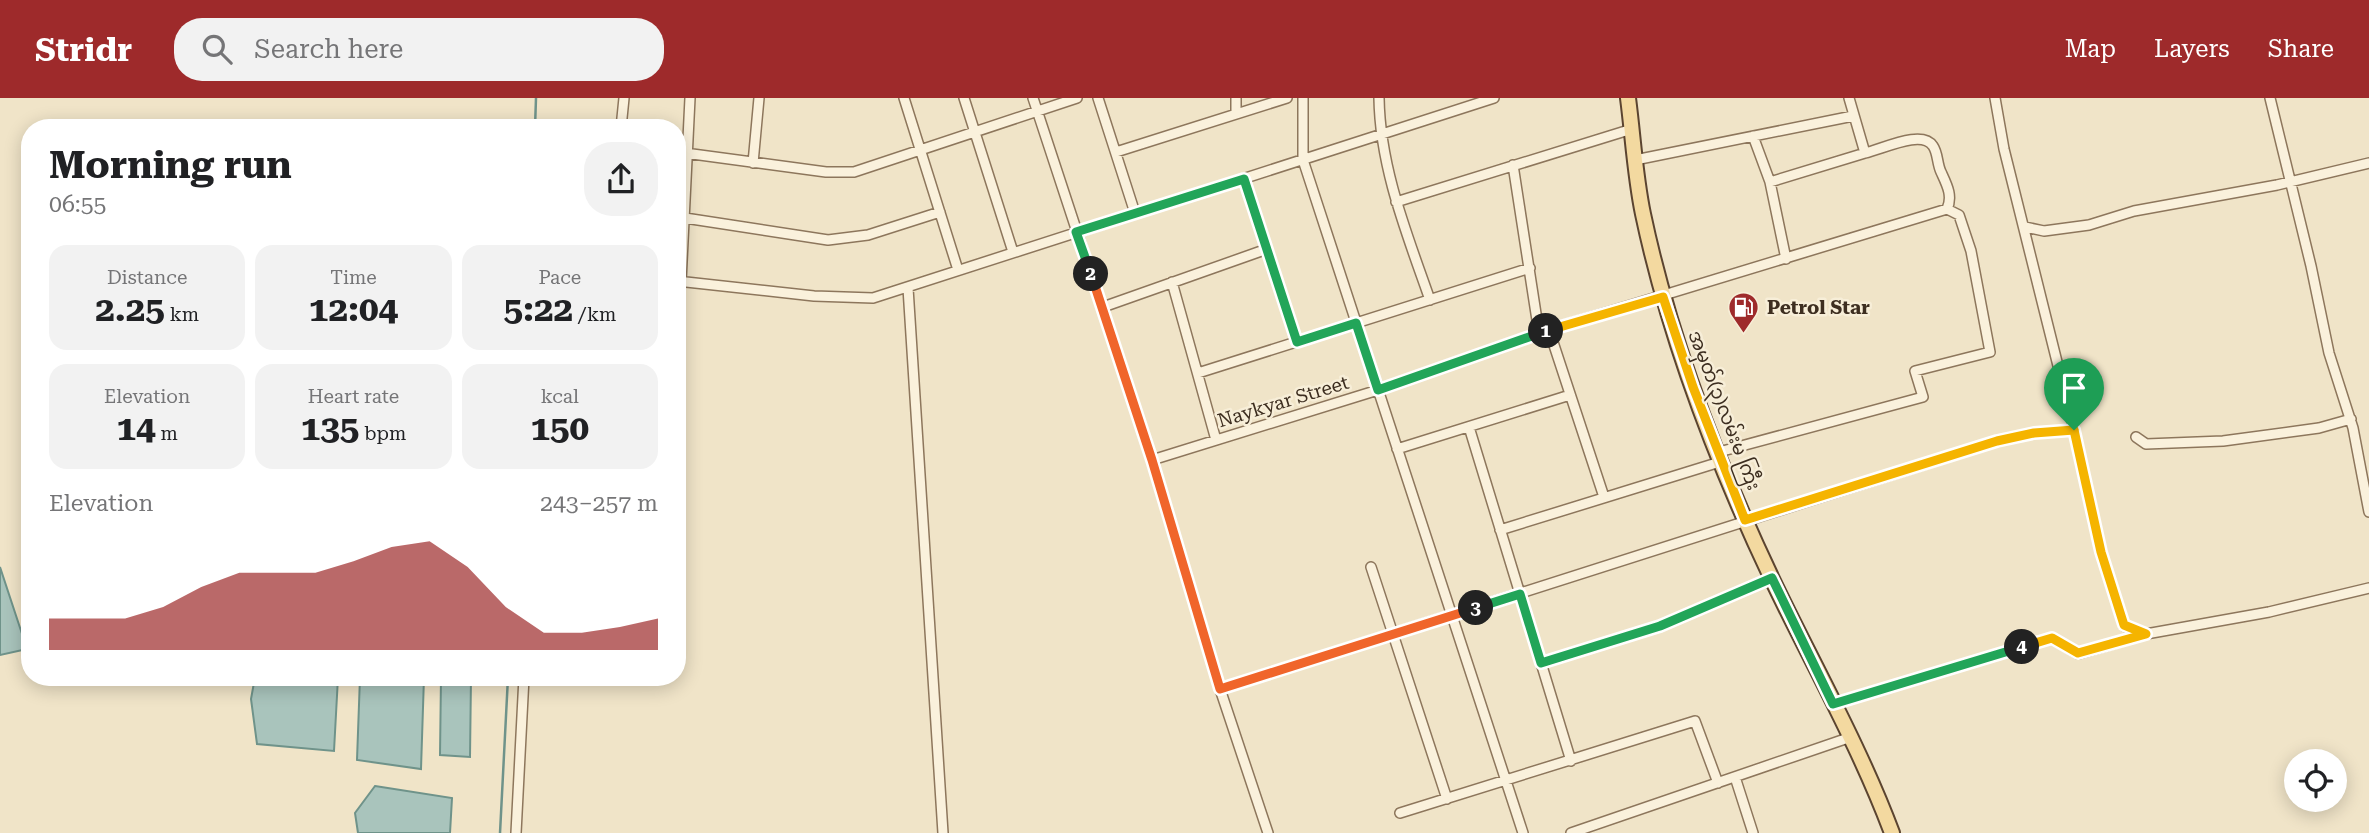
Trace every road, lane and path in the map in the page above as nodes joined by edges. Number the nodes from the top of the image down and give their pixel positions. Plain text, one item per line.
1 (624, 98) edge
2 (690, 98) edge
3 (759, 98) edge
4 (904, 98) edge
5 (964, 98) edge
6 (1033, 98) edge
7 (1077, 98) edge
8 (1097, 98) edge
9 (1236, 98) edge
10 (1287, 98) edge
11 (1303, 98) edge
12 (1379, 98) edge
13 (1494, 98) edge
14 (1628, 98) edge
15 (1849, 98) edge
16 (1995, 98) edge
17 (2270, 98) edge
18 (1037, 112) junction
19 (1236, 114) junction
20 (1853, 116) junction
21 (622, 119) edge
22 (1632, 129) junction
23 (975, 131) junction
24 (1379, 134) junction
25 (1753, 136) junction
26 (686, 142) edge
27 (920, 151) junction
28 (1115, 152) junction
29 (686, 153) edge
30 (1866, 153) junction
31 (1303, 160) junction
32 (1635, 160) junction
33 (753, 163) junction
34 (2369, 163) edge
35 (1513, 165) junction
36 (1244, 179) junction
37 (1770, 182) junction
38 (2290, 182) junction
39 (1396, 202) junction
40 (1947, 209) junction
41 (940, 212) junction
42 (1135, 213) junction
43 (686, 218) edge
44 (2025, 227) junction
45 (1076, 232) junction
46 (1267, 249) junction
47 (1013, 252) junction
48 (1786, 259) junction
49 (1530, 268) junction
50 (958, 270) junction
51 (686, 282) edge
52 (1172, 282) junction
53 (908, 288) junction
54 (1663, 297) junction
55 (1430, 300) junction
56 (1103, 307) junction
57 (1356, 323) junction
58 (1544, 331) junction
59 (1297, 342) junction
60 (1198, 373) junction
61 (1378, 390) junction
62 (1570, 395) junction
63 (2351, 419) junction
64 (1469, 427) junction
65 (2074, 430) junction
66 (2136, 437) dead end
67 (1216, 440) junction
68 (1397, 449) junction
69 (1721, 456) junction
70 (1152, 460) junction
71 (1604, 497) junction
72 (2369, 512) edge
73 (1745, 520) junction
74 (1500, 530) junction
75 (1371, 567) dead end
76 (1772, 578) junction
77 (2369, 588) edge
78 (1520, 594) junction
79 (1452, 616) junction
80 (2146, 634) junction
81 (1392, 635) junction
82 (1541, 663) junction
83 (524, 686) edge
84 (1220, 689) junction
85 (1833, 704) junction
86 (1851, 737) junction
87 (1571, 761) junction
88 (1735, 777) junction
89 (1506, 782) junction
90 (1718, 783) junction
91 (1447, 799) junction
92 (1400, 813) dead end
93 (516, 833) edge
94 (943, 833) edge
95 (1268, 833) edge
96 (1522, 833) edge
97 (1571, 833) edge
98 (1753, 833) edge
99 (1892, 833) edge

1 - 21 street
2 - 26 street
3 - 33 street
4 - 27 street
5 - 23 street
6 - 18 street
7 - 18 street
8 - 28 street
9 - 19 street
10 - 19 street
11 - 31 street
12 - 24 street
13 - 24 street
14 - 22 main road, အမှတ်(၃)လမ်းမ ကြီး
15 - 20 street
16 - 44 street
17 - 38 street
18 - 23 street
18 - 45 street
19 - 28 street
20 - 25 street
20 - 30 street
22 - 32 main road, အမှတ်(၃)လမ်းမ ကြီး
22 - 35 street
23 - 27 street
23 - 47 street
24 - 31 street
24 - 39 street
25 - 32 street
25 - 37 street
27 - 33 street
27 - 41 street
28 - 42 street
29 - 33 street
30 - 37 street
30 - 40 street
31 - 36 street
31 - 57 street
32 - 54 main road, အမှတ်(၃)လမ်းမ ကြီး
34 - 38 street
35 - 39 street
35 - 49 street
36 - 42 street
36 - 46 street
37 - 48 street
38 - 44 street
38 - 63 street
39 - 55 street
40 - 48 street, Naykyar Street
40 - 69 street
41 - 43 street
41 - 50 street
42 - 45 street
44 - 65 street
45 - 47 street
45 - 56 street
46 - 52 street
46 - 59 street
47 - 50 street
48 - 54 street, Naykyar Street
49 - 55 street
49 - 58 street
50 - 53 street
51 - 53 street
52 - 56 street
52 - 60 street
53 - 94 street
54 - 58 street, Naykyar Street
54 - 69 main road, အမှတ်(၃)လမ်းမ ကြီး
55 - 57 street
56 - 70 street
57 - 59 street
57 - 61 street
58 - 61 street, Naykyar Street
58 - 62 street
59 - 60 street
60 - 67 street
61 - 67 street, Naykyar Street
61 - 68 street
62 - 64 street
62 - 71 street
63 - 66 street
63 - 72 street
64 - 68 street
64 - 74 street
65 - 73 street
65 - 80 street
67 - 70 street, Naykyar Street
68 - 79 street
69 - 71 street
69 - 73 main road, အမှတ်(၃)လမ်းမ ကြီး
70 - 84 street
71 - 74 street
73 - 76 main road, အမှတ်(၃)လမ်းမ ကြီး
73 - 78 street
74 - 78 street
75 - 81 street
76 - 82 street
76 - 85 main road, အမှတ်(၃)လမ်းမ ကြီး
77 - 80 street
78 - 79 street
78 - 82 street
79 - 81 street
79 - 89 street
80 - 85 street
81 - 84 street
81 - 91 street
82 - 87 street
83 - 93 street
84 - 95 street
85 - 86 main road, အမှတ်(၃)လမ်းမ ကြီး
86 - 88 street
86 - 99 main road, အမှတ်(၃)လမ်းမ ကြီး
87 - 89 street
87 - 90 street
88 - 90 street
88 - 98 street
89 - 91 street
89 - 96 street
90 - 97 street
91 - 92 street

